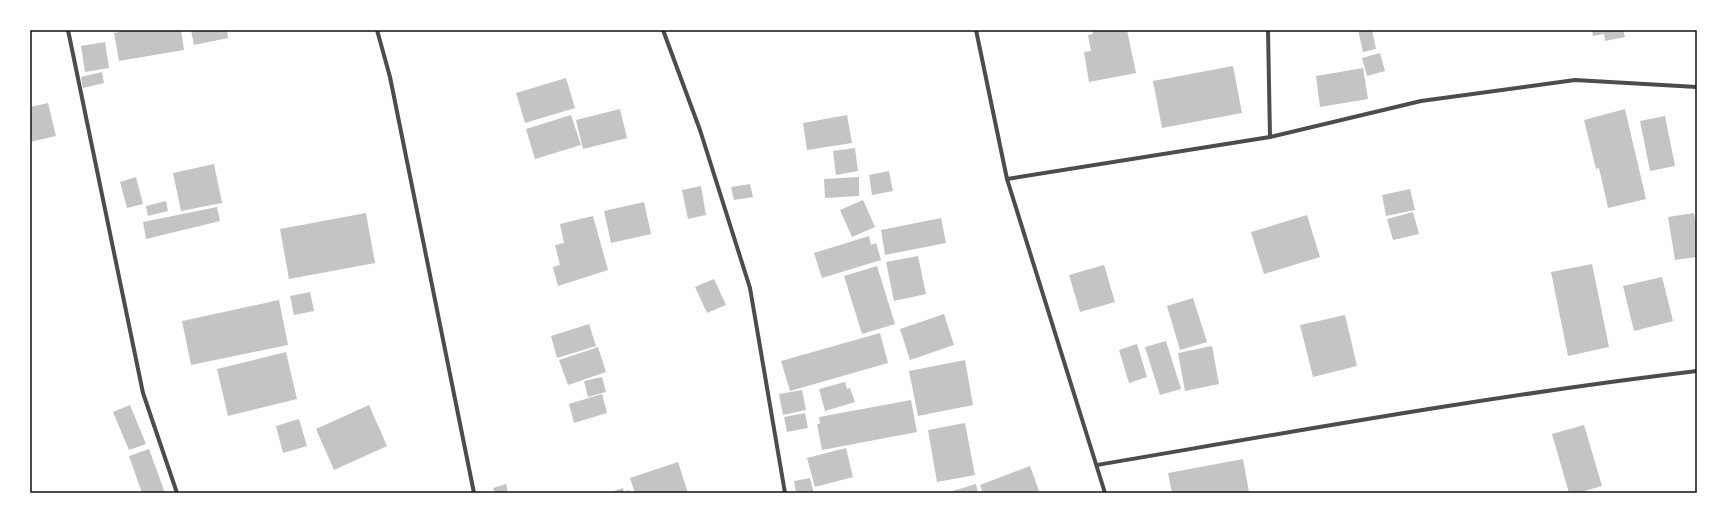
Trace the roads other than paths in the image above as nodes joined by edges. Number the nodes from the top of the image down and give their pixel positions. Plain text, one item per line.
1 (68, 30) edge
2 (377, 30) edge
3 (663, 30) edge
4 (976, 30) edge
5 (1268, 30) edge
6 (1697, 87) edge
7 (1270, 136) junction
8 (1007, 179) junction
9 (1697, 372) edge
10 (1097, 465) junction
11 (178, 493) edge
12 (474, 493) edge
13 (785, 493) edge
14 (1105, 493) edge

1 - 11 street
2 - 12 street
3 - 13 street
4 - 8 street
5 - 7 street
6 - 7 street
7 - 8 street
8 - 10 street
9 - 10 street
10 - 14 street

